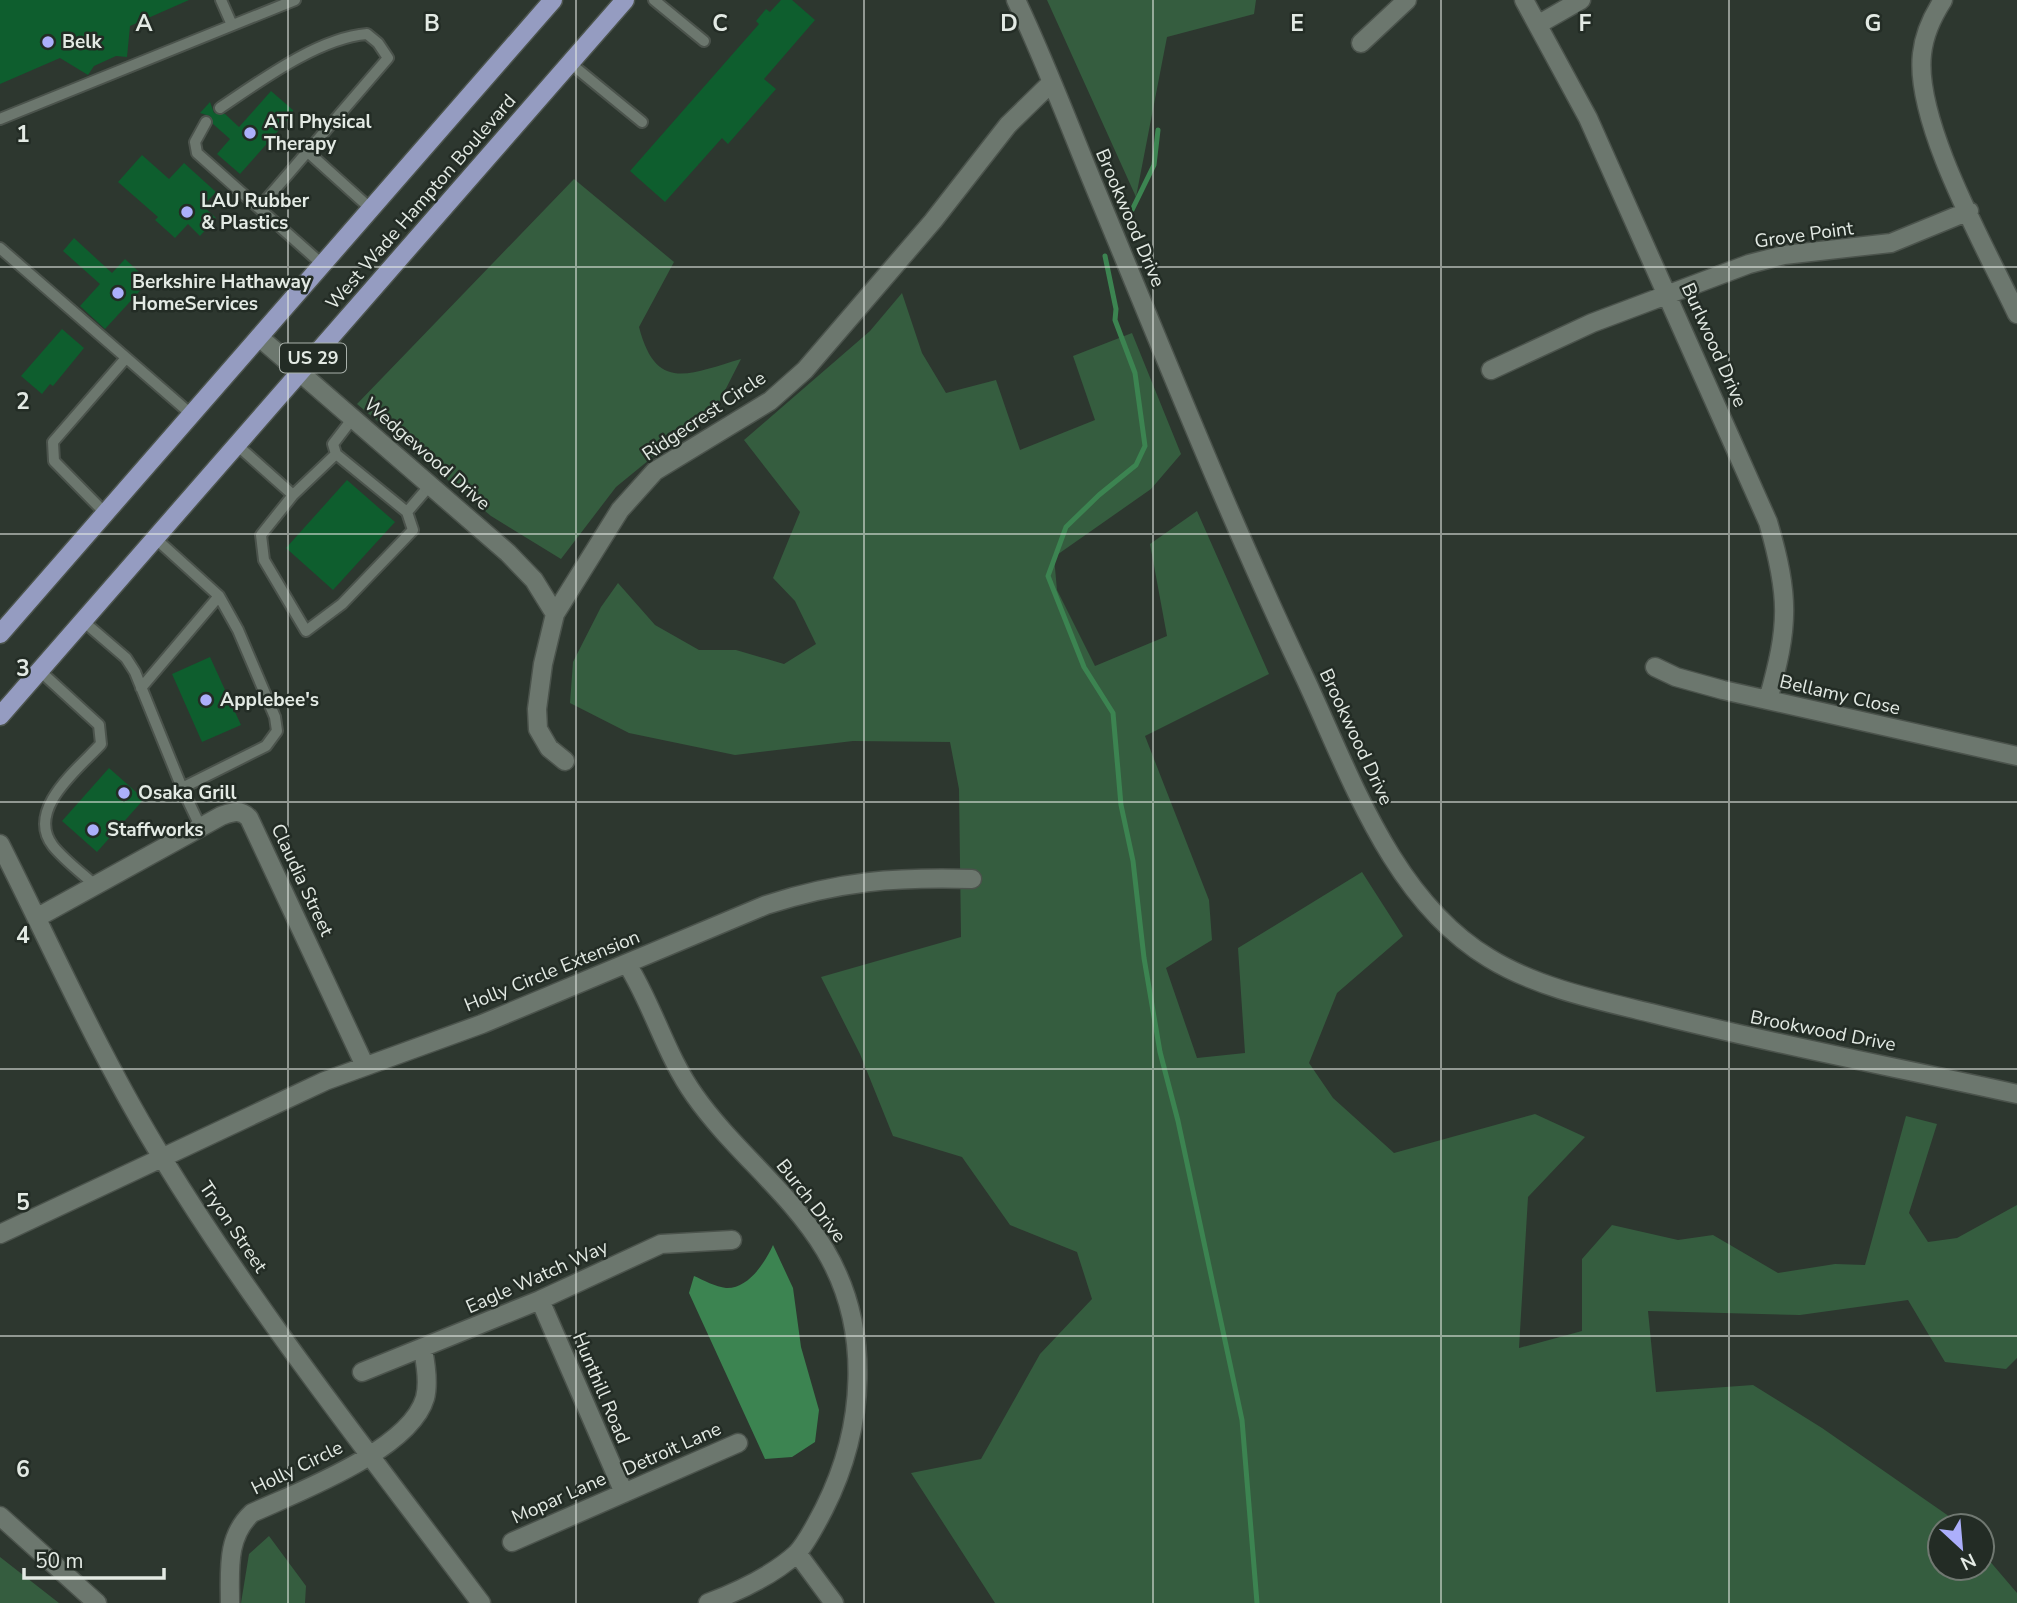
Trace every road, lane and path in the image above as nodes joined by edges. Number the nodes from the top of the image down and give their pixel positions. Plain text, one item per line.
1 (221, 0) edge
2 (295, 0) edge
3 (553, 0) edge
4 (625, 0) edge
5 (654, 0) edge
6 (1016, 0) edge
7 (1407, 0) edge
8 (1524, 0) edge
9 (1581, 0) edge
10 (1943, 0) edge
11 (1539, 24) junction
12 (232, 25) junction
13 (704, 41) dead end
14 (1361, 43) dead end
15 (570, 63) junction
16 (1051, 83) junction
17 (220, 108) dead end
18 (0, 119) edge
19 (206, 122) dead end
20 (642, 122) dead end
21 (309, 153) junction
22 (259, 208) junction
23 (371, 209) junction
24 (1969, 211) junction
25 (0, 248) edge
26 (323, 265) junction
27 (1668, 295) junction
28 (2017, 314) edge
29 (259, 337) junction
30 (126, 358) junction
31 (1492, 370) dead end
32 (300, 373) junction
33 (192, 415) junction
34 (354, 418) junction
35 (237, 445) junction
36 (336, 454) junction
37 (431, 484) junction
38 (293, 495) junction
39 (407, 512) junction
40 (105, 513) junction
41 (155, 538) junction
42 (219, 596) junction
43 (555, 614) junction
44 (83, 621) junction
45 (0, 634) edge
46 (1655, 667) dead end
47 (40, 671) junction
48 (141, 688) junction
49 (1768, 700) junction
50 (0, 716) edge
51 (2017, 757) edge
52 (565, 761) dead end
53 (182, 788) junction
54 (201, 828) junction
55 (0, 844) edge
56 (972, 879) dead end
57 (97, 887) junction
58 (37, 917) junction
59 (627, 964) junction
60 (365, 1066) junction
61 (2017, 1094) edge
62 (162, 1157) junction
63 (0, 1234) edge
64 (732, 1240) dead end
65 (540, 1300) junction
66 (423, 1350) junction
67 (362, 1372) dead end
68 (738, 1443) dead end
69 (371, 1455) junction
70 (624, 1493) junction
71 (0, 1516) edge
72 (512, 1542) dead end
73 (797, 1553) junction
74 (97, 1603) edge
75 (230, 1603) edge
76 (481, 1603) edge
77 (708, 1603) edge
78 (834, 1603) edge

1 - 12 lane
2 - 12 lane
3 - 23 main road, West Wade Hampton Boulevard / US 29
4 - 15 main road, West Wade Hampton Boulevard / US 29
5 - 13 lane
6 - 16 street, Brookwood Drive
7 - 14 street
8 - 11 street, Burlwood Drive
9 - 11 street
10 - 24 street
11 - 27 street, Burlwood Drive
12 - 18 lane
15 - 20 lane
15 - 32 main road, West Wade Hampton Boulevard / US 29
16 - 43 street, Ridgecrest Circle
16 - 61 street, Brookwood Drive
17 - 21 lane
19 - 22 lane
21 - 22 lane
21 - 23 lane
22 - 26 lane
23 - 26 main road, West Wade Hampton Boulevard / US 29
24 - 27 street, Grove Point
24 - 28 street
25 - 30 lane
26 - 29 main road, West Wade Hampton Boulevard / US 29
27 - 31 street, Grove Point
27 - 49 street, Burlwood Drive
29 - 32 street, Wedgewood Drive
29 - 33 main road, West Wade Hampton Boulevard / US 29
30 - 33 lane
30 - 40 lane
32 - 34 street, Wedgewood Drive
32 - 35 main road, West Wade Hampton Boulevard / US 29
33 - 40 main road, West Wade Hampton Boulevard / US 29
34 - 36 lane
34 - 37 street, Wedgewood Drive
35 - 38 lane
35 - 41 main road, West Wade Hampton Boulevard / US 29
36 - 38 lane
36 - 39 lane
37 - 39 lane
37 - 43 street, Wedgewood Drive
38 - 39 lane
40 - 45 main road, West Wade Hampton Boulevard / US 29
41 - 42 lane
41 - 44 main road, West Wade Hampton Boulevard / US 29
42 - 48 lane
42 - 53 lane
43 - 52 street, Ridgecrest Circle
44 - 47 main road, West Wade Hampton Boulevard / US 29
44 - 48 lane
46 - 49 street, Bellamy Close
47 - 50 main road, West Wade Hampton Boulevard / US 29
47 - 57 lane
48 - 53 lane
49 - 51 street, Bellamy Close
53 - 54 lane
54 - 57 street, Claudia Street
54 - 60 street, Claudia Street
55 - 58 street, Tryon Street
56 - 59 street, Holly Circle Extension
57 - 58 street, Claudia Street
58 - 62 street, Tryon Street
59 - 60 street, Holly Circle Extension
59 - 73 street, Burch Drive
60 - 62 street, Holly Circle Extension
62 - 63 street
62 - 69 street, Tryon Street
64 - 65 street, Eagle Watch Way
65 - 66 street, Eagle Watch Way
65 - 70 street, Hunthill Road
66 - 67 street, Eagle Watch Way
66 - 69 street, Holly Circle
68 - 70 street, Detroit Lane
69 - 75 street, Holly Circle
69 - 76 street, Tryon Street
70 - 72 street, Mopar Lane
71 - 74 street
73 - 77 street, Burch Drive
73 - 78 street

